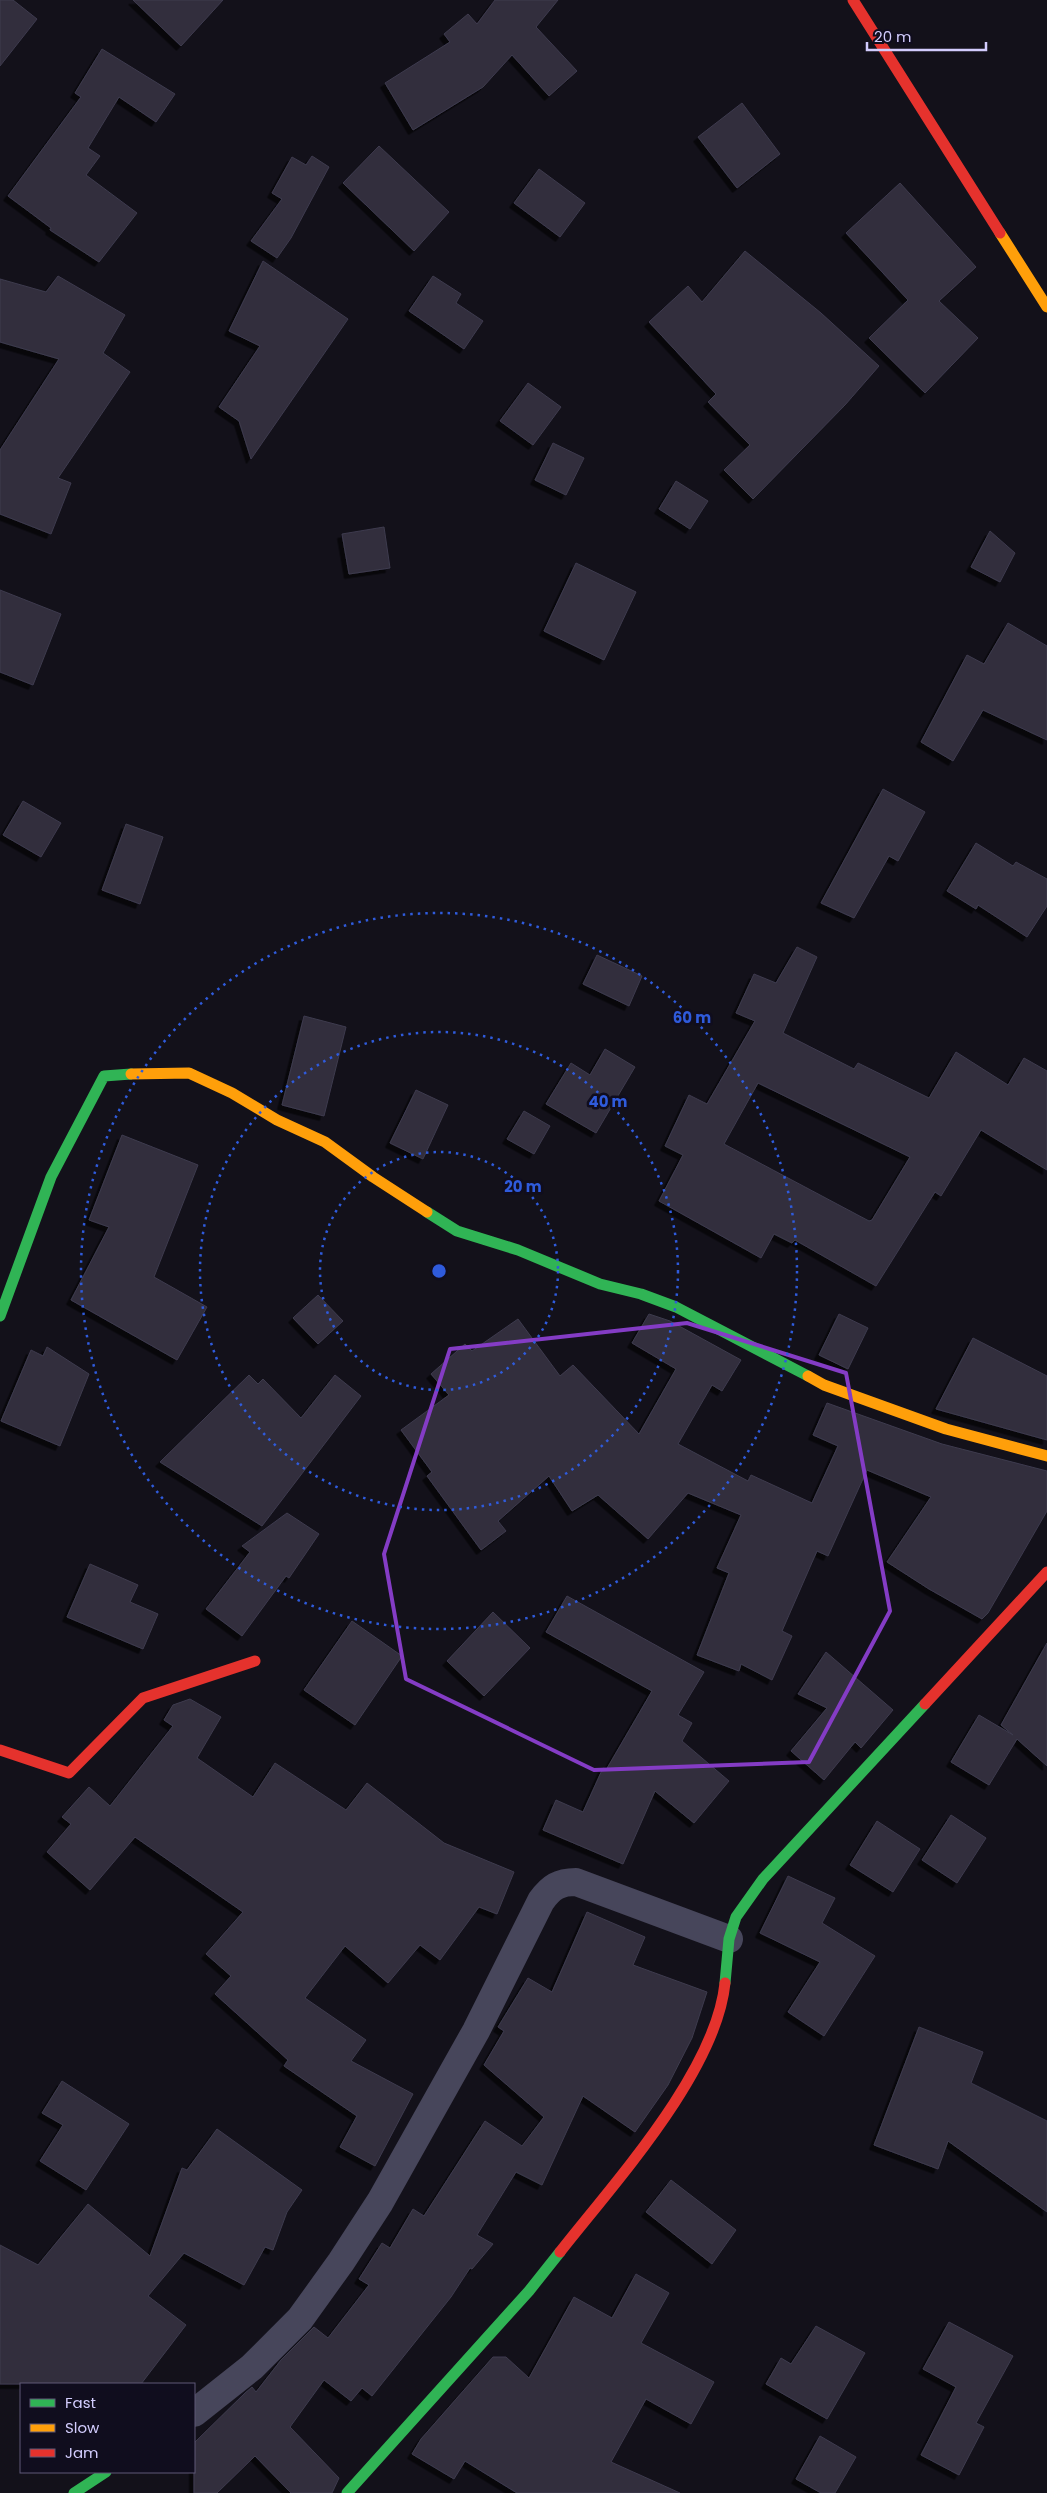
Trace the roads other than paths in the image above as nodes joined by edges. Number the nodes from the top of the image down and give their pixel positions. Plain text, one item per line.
1 (853, 0) edge
2 (1047, 307) edge
3 (0, 1316) edge
4 (1047, 1456) edge
5 (1047, 1572) edge
6 (255, 1660) dead end
7 (0, 1750) edge
8 (729, 1939) junction
9 (195, 2412) edge
10 (104, 2473) edge
11 (74, 2493) edge
12 (347, 2493) edge

1 - 2 street
3 - 4 street
5 - 8 street
6 - 7 street
8 - 9 street
8 - 12 street
10 - 11 street

